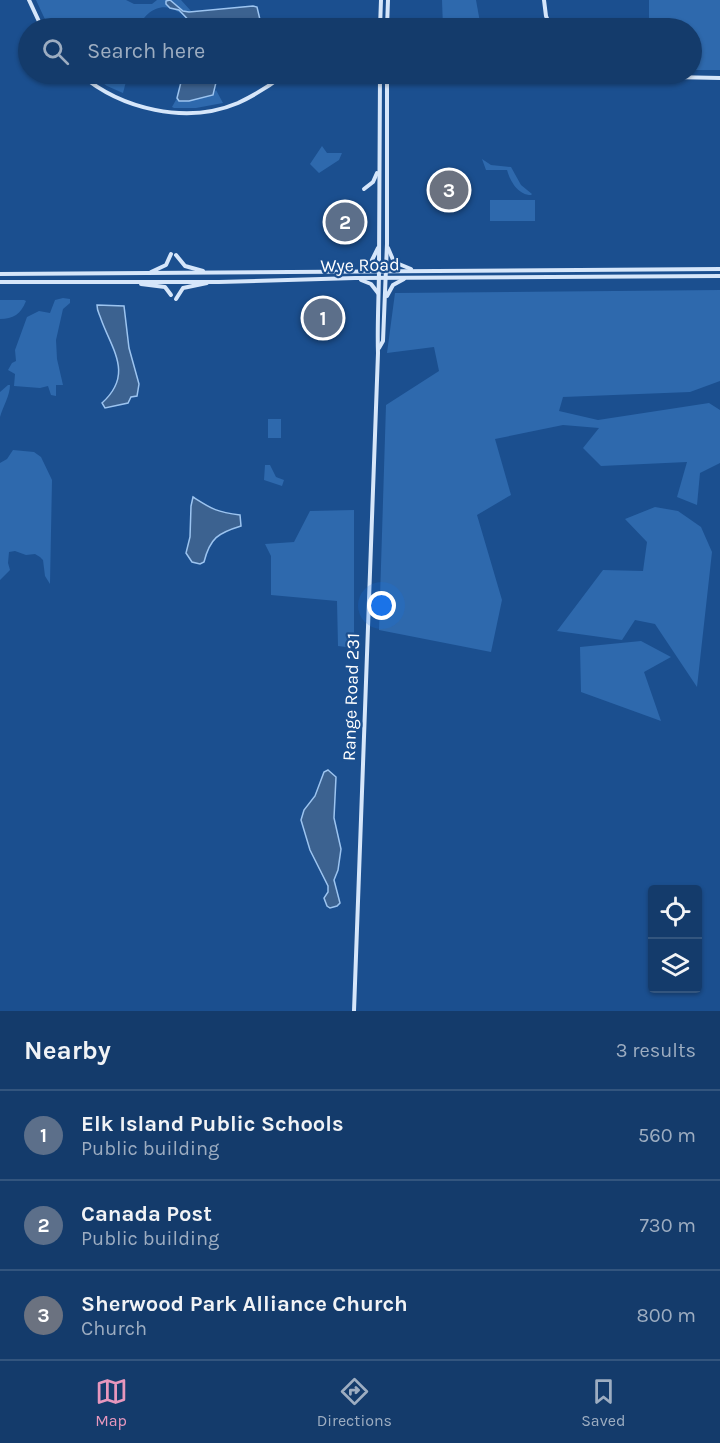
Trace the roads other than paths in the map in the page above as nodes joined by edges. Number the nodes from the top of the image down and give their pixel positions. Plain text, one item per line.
1 (29, 0) edge
2 (381, 0) edge
3 (388, 0) edge
4 (544, 0) edge
5 (37, 18) edge
6 (379, 18) edge
7 (387, 18) edge
8 (548, 18) edge
9 (702, 78) edge
10 (720, 78) edge
11 (94, 84) edge
12 (270, 84) edge
13 (380, 84) edge
14 (387, 84) edge
15 (378, 170) junction
16 (364, 189) dead end
17 (379, 244) junction
18 (387, 244) junction
19 (720, 269) edge
20 (379, 271) junction
21 (386, 271) junction
22 (417, 271) junction
23 (359, 272) junction
24 (147, 273) junction
25 (212, 273) junction
26 (0, 274) edge
27 (720, 276) edge
28 (355, 278) junction
29 (379, 278) junction
30 (386, 278) junction
31 (407, 278) junction
32 (0, 282) edge
33 (210, 282) junction
34 (138, 283) junction
35 (171, 295) dead end
36 (379, 297) junction
37 (176, 299) dead end
38 (386, 300) junction
39 (378, 349) junction
40 (354, 1011) edge

1 - 5 main road
2 - 6 main road
3 - 7 main road
4 - 8 main road
9 - 10 main road
11 - 12 main road
13 - 15 main road, Range Road 231
14 - 18 main road, Range Road 231
15 - 16 main road
15 - 17 main road, Range Road 231
17 - 20 main road, Range Road 231
17 - 23 main road
18 - 21 main road, Range Road 231
18 - 22 main road
19 - 22 main road, Wye Road
20 - 21 main road, Wye Road
20 - 23 main road, Wye Road
20 - 29 main road, Range Road 231
21 - 22 main road, Wye Road
21 - 30 main road, Range Road 231
23 - 25 main road, Wye Road
24 - 25 main road, Wye Road
24 - 25 main road
24 - 26 main road, Wye Road
27 - 31 main road, Wye Road
28 - 29 main road, Wye Road
28 - 33 main road, Wye Road
28 - 36 main road
29 - 30 main road, Wye Road
29 - 36 main road, Range Road 231
30 - 31 main road, Wye Road
30 - 38 main road, Range Road 231
31 - 38 main road
32 - 34 main road, Wye Road
33 - 34 main road, Wye Road
33 - 37 main road
34 - 35 main road
36 - 39 main road, Range Road 231
38 - 39 main road, Range Road 231
39 - 40 main road, Range Road 231

